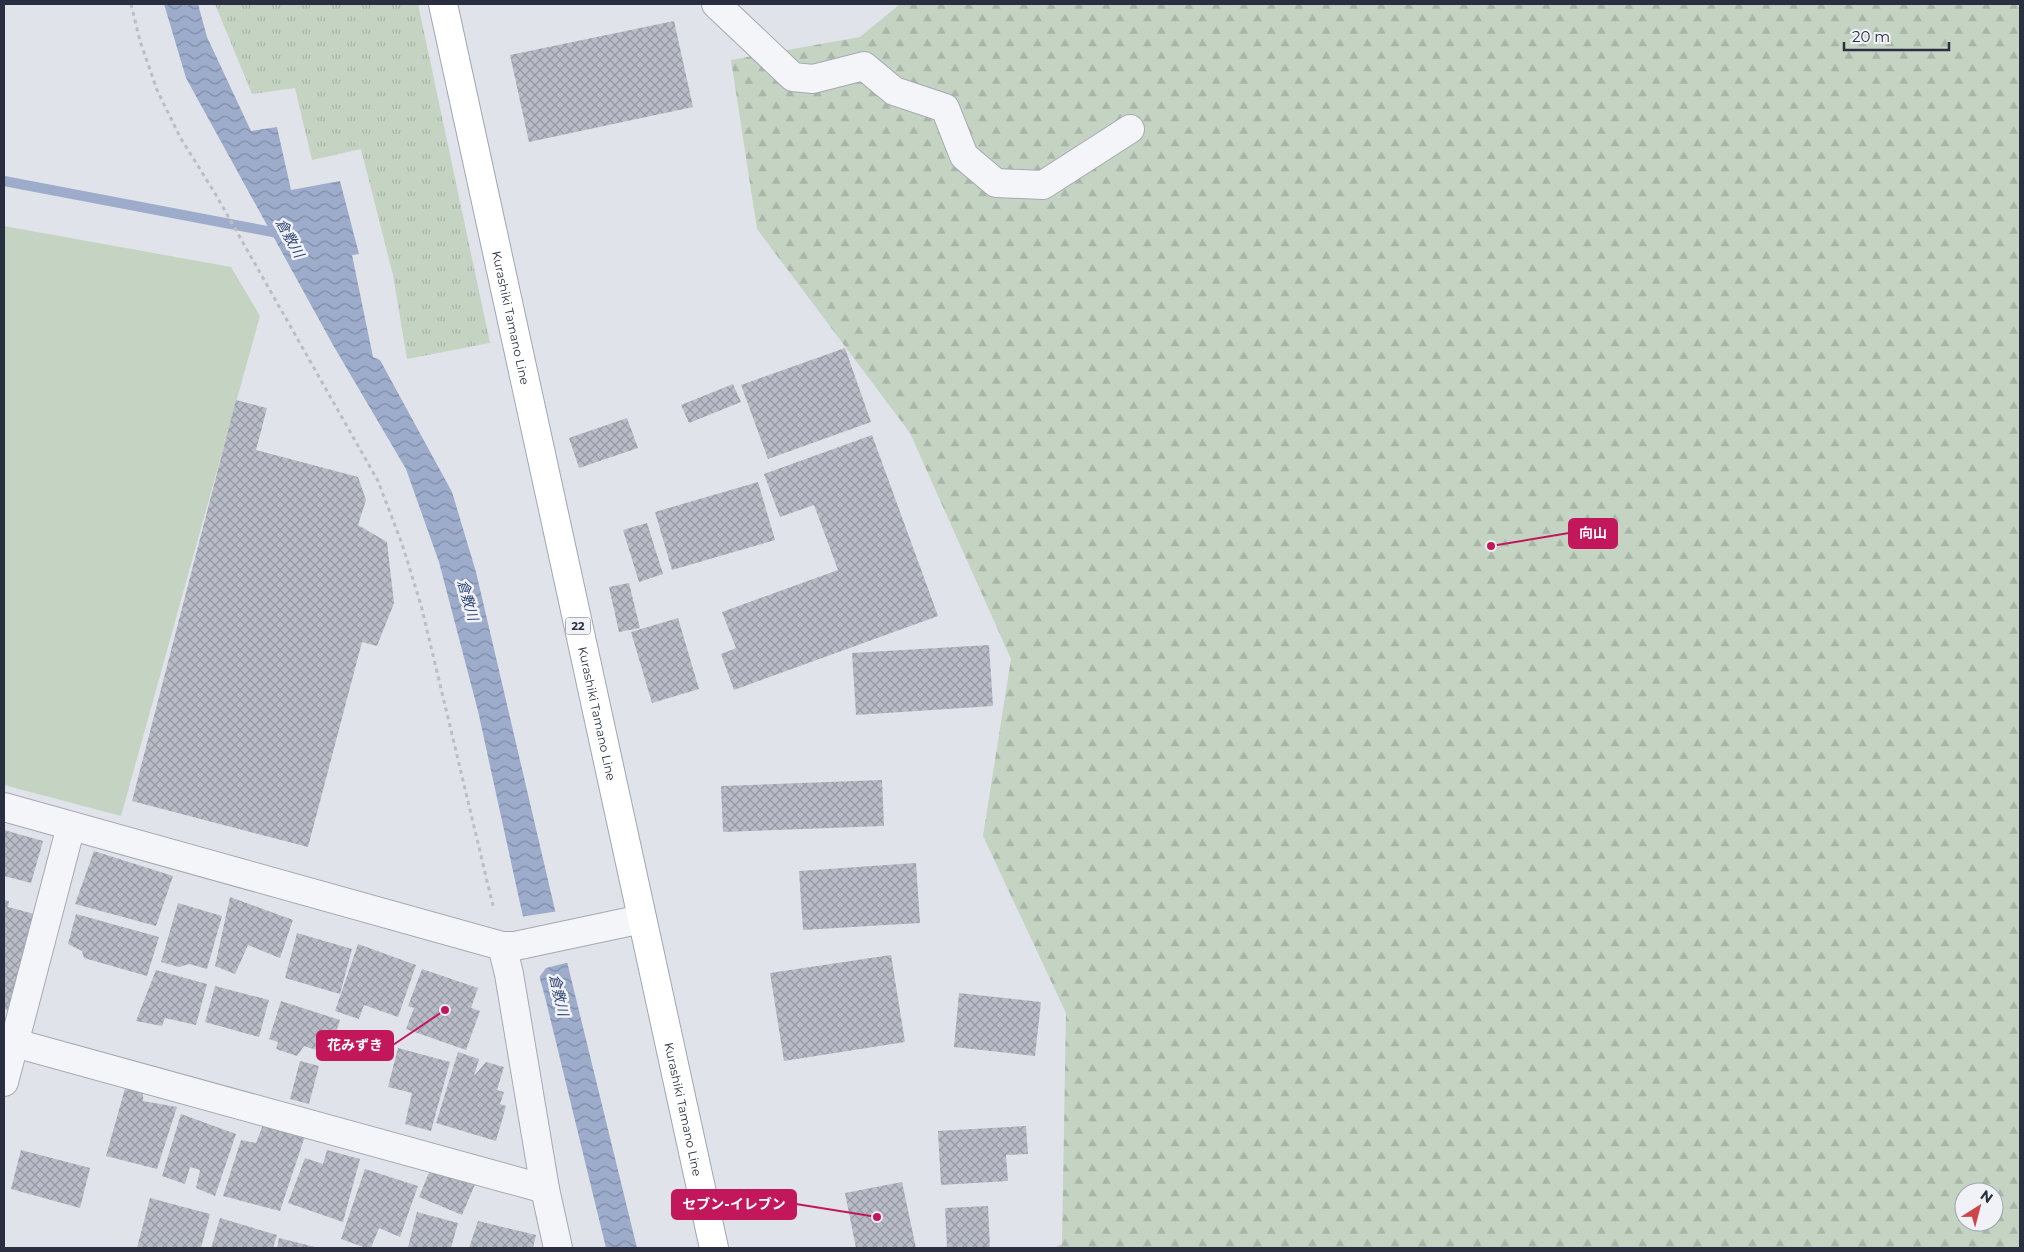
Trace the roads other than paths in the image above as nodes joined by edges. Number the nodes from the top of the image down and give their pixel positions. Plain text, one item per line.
1 (443, 4) edge
2 (716, 4) edge
3 (1130, 129) dead end
4 (4, 807) edge
5 (71, 826) junction
6 (642, 919) junction
7 (508, 946) junction
8 (9, 1042) edge
9 (4, 1082) edge
10 (545, 1189) junction
11 (558, 1248) edge
12 (714, 1248) edge

1 - 6 main road, Kurashiki Tamano Line / 22
2 - 3 street
4 - 5 street
5 - 7 street
5 - 8 street
6 - 7 street
6 - 12 main road, Kurashiki Tamano Line / 22
7 - 10 street
8 - 9 street
8 - 10 street
10 - 11 street

